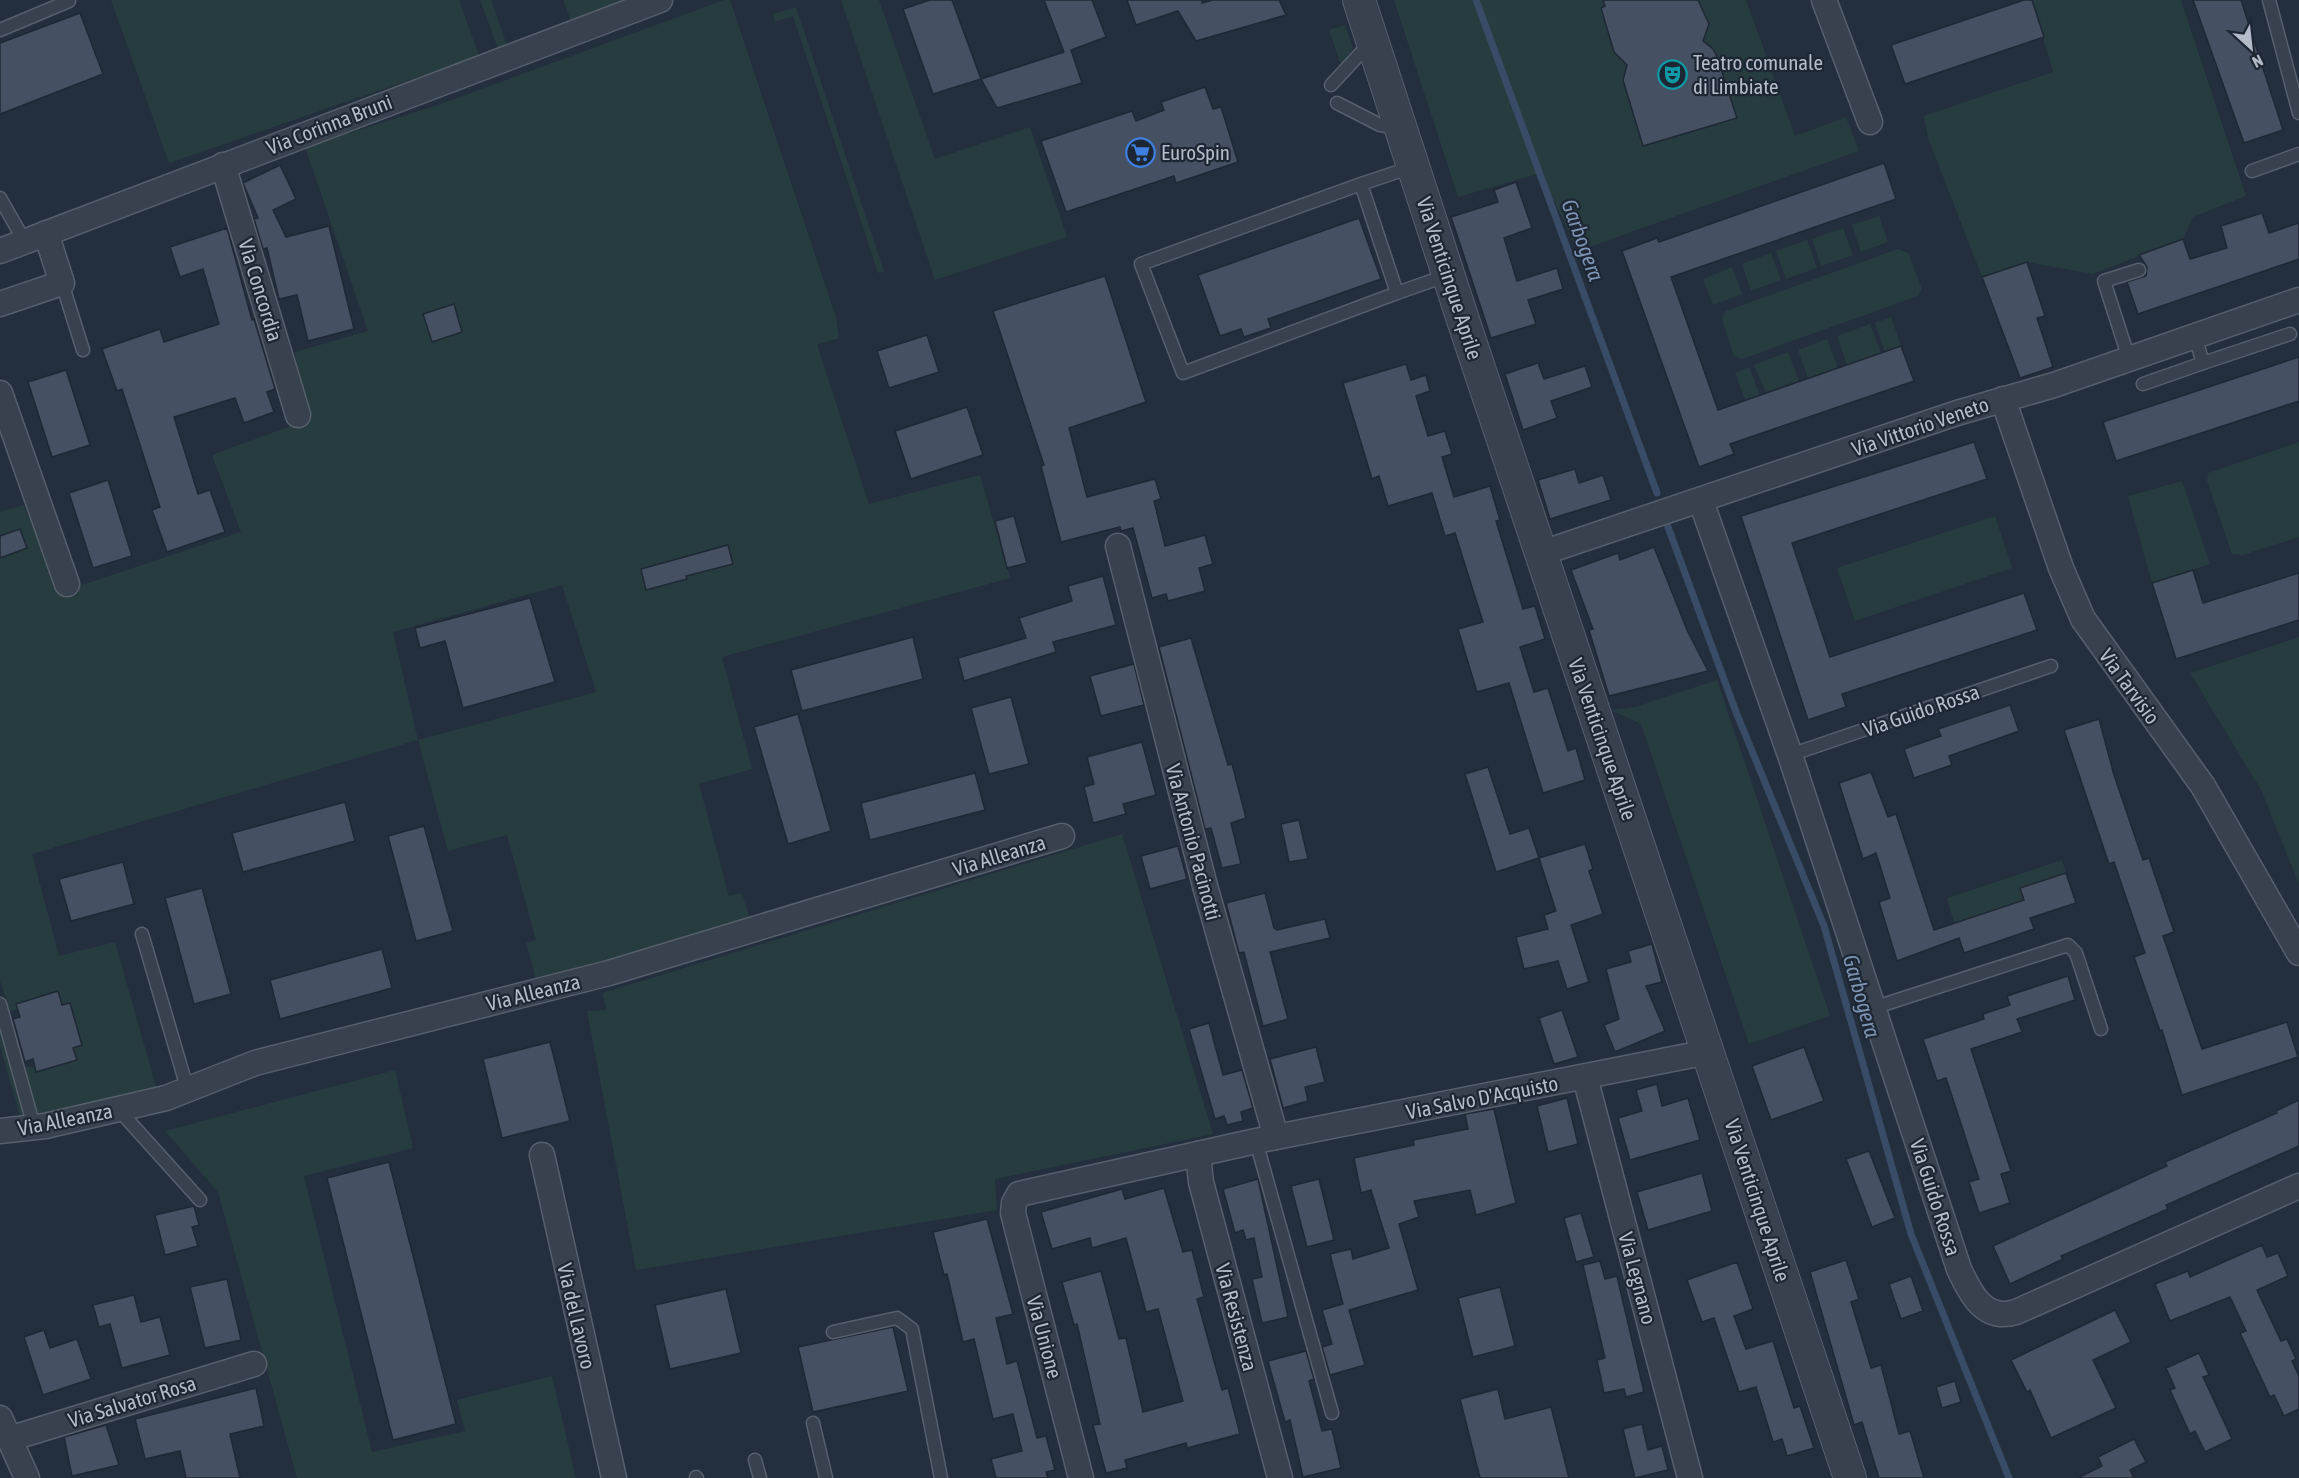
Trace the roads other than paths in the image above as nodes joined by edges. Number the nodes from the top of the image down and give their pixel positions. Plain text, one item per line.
1 (660, 0) edge
2 (1359, 0) edge
3 (1824, 0) edge
4 (2269, 0) edge
5 (69, 1) edge
6 (0, 30) edge
7 (1365, 48) junction
8 (1331, 85) dead end
9 (1337, 103) dead end
10 (2299, 113) edge
11 (1870, 122) dead end
12 (1390, 127) junction
13 (2299, 154) edge
14 (223, 165) junction
15 (1413, 166) junction
16 (2252, 171) dead end
17 (1361, 184) junction
18 (0, 198) edge
19 (35, 237) junction
20 (0, 251) edge
21 (2139, 270) dead end
22 (1448, 275) junction
23 (62, 283) junction
24 (1397, 293) junction
25 (2299, 300) edge
26 (0, 304) edge
27 (2290, 334) dead end
28 (2195, 336) junction
29 (83, 350) dead end
30 (2129, 359) junction
31 (2203, 363) junction
32 (2143, 384) dead end
33 (0, 393) edge
34 (2002, 399) junction
35 (298, 415) dead end
36 (1701, 501) junction
37 (1118, 546) dead end
38 (1542, 553) junction
39 (68, 584) dead end
40 (2051, 666) dead end
41 (1790, 755) junction
42 (1062, 836) dead end
43 (142, 934) dead end
44 (2299, 953) edge
45 (0, 1004) edge
46 (1873, 1008) junction
47 (2101, 1029) dead end
48 (1708, 1052) junction
49 (1585, 1077) junction
50 (188, 1091) junction
51 (118, 1109) junction
52 (34, 1127) junction
53 (0, 1131) edge
54 (1266, 1139) junction
55 (1198, 1154) junction
56 (542, 1155) dead end
57 (2299, 1186) edge
58 (1017, 1197) joint
59 (200, 1200) dead end
60 (833, 1332) dead end
61 (254, 1364) dead end
62 (1332, 1413) dead end
63 (813, 1424) dead end
64 (5, 1429) edge
65 (755, 1460) dead end
66 (27, 1478) edge
67 (614, 1478) edge
68 (760, 1478) edge
69 (826, 1478) edge
70 (941, 1478) edge
71 (1082, 1478) edge
72 (1280, 1478) edge
73 (1690, 1478) edge
74 (1850, 1478) edge

1 - 14 street, Via Corinna Bruni
2 - 7 street, Via Venticinque Aprile
3 - 11 street
4 - 10 lane
5 - 6 lane
7 - 8 lane
7 - 12 street, Via Venticinque Aprile
9 - 12 lane
12 - 15 street, Via Venticinque Aprile
13 - 16 lane
14 - 19 street, Via Corinna Bruni
14 - 35 street, Via Concordia
15 - 17 lane
15 - 22 street, Via Venticinque Aprile
17 - 24 lane
17 - 24 lane
18 - 19 lane
19 - 20 street, Via Corinna Bruni
19 - 23 street
21 - 30 lane
22 - 24 lane
22 - 38 street, Via Venticinque Aprile
23 - 26 street
23 - 29 lane
25 - 28 street, Via Vittorio Veneto
27 - 31 lane
28 - 30 street, Via Vittorio Veneto
28 - 31 lane
30 - 34 street, Via Vittorio Veneto
31 - 32 lane
33 - 39 street
34 - 36 street, Via Vittorio Veneto
34 - 44 street, Via Tarvisio
36 - 38 street, Via Vittorio Veneto
36 - 41 street, Via Guido Rossa
37 - 54 street, Via Antonio Pacinotti
38 - 48 street, Via Venticinque Aprile
40 - 41 lane, Via Guido Rossa
41 - 46 street, Via Guido Rossa
42 - 50 street, Via Alleanza
43 - 50 lane
45 - 52 lane
46 - 47 lane
46 - 57 street, Via Guido Rossa
48 - 49 street, Via Salvo D'Acquisto
48 - 74 street, Via Venticinque Aprile
49 - 54 street, Via Salvo D'Acquisto
49 - 73 street, Via Legnano
50 - 51 street, Via Alleanza
51 - 52 street, Via Alleanza
51 - 59 lane
52 - 53 street, Via Alleanza
54 - 55 street, Via Salvo D'Acquisto
54 - 62 lane
55 - 58 street, Via Salvo D'Acquisto
55 - 72 street, Via Resistenza
56 - 67 street, Via del Lavoro
58 - 71 street, Via Unione
60 - 70 lane
61 - 64 street, Via Salvator Rosa
63 - 69 lane
64 - 66 street
65 - 68 lane

